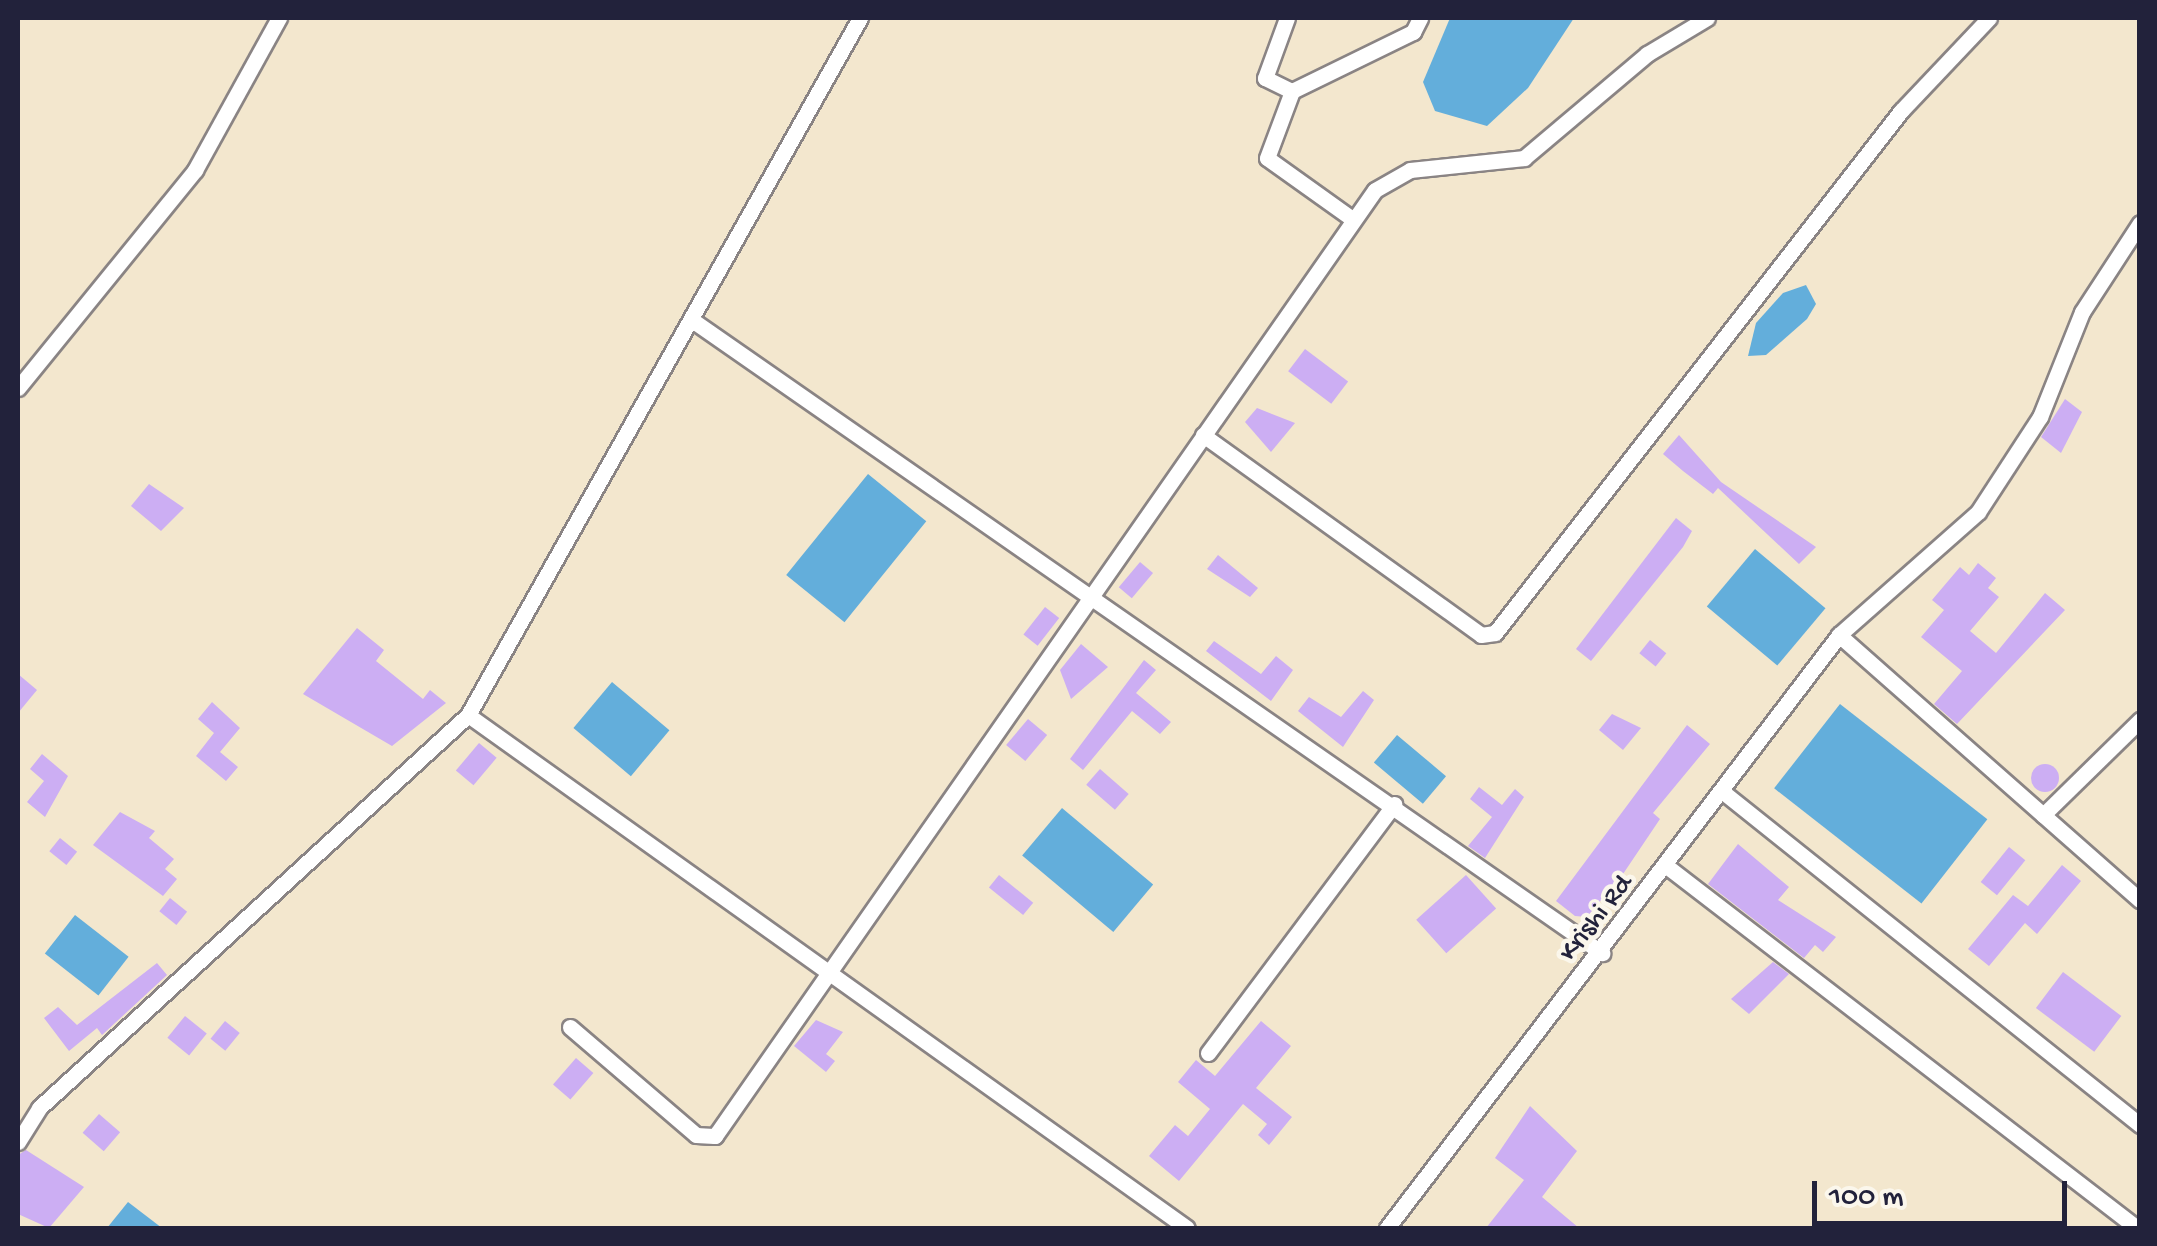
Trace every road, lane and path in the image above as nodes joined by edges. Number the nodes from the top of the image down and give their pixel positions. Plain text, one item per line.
1 (279, 18) edge
2 (860, 18) edge
3 (1287, 18) edge
4 (1420, 18) edge
5 (1707, 18) edge
6 (1990, 18) edge
7 (1292, 91) junction
8 (1350, 218) junction
9 (2140, 223) edge
10 (692, 320) junction
11 (18, 388) edge
12 (1203, 435) junction
13 (1092, 597) junction
14 (1839, 635) junction
15 (468, 715) junction
16 (2140, 720) edge
17 (1724, 792) junction
18 (1394, 804) junction
19 (2043, 815) junction
20 (1669, 868) junction
21 (2140, 900) edge
22 (1602, 953) junction
23 (831, 968) junction
24 (570, 1027) dead end
25 (1208, 1053) dead end
26 (2136, 1116) edge
27 (18, 1142) edge
28 (1187, 1228) edge
29 (1387, 1228) edge
30 (2137, 1228) edge

1 - 11 street
2 - 10 street
3 - 7 street
4 - 7 street
5 - 8 street
6 - 12 street
7 - 8 street
8 - 12 street
9 - 14 street, Krishi Rd
10 - 13 street
10 - 15 street
12 - 13 street
13 - 18 street
13 - 23 street
14 - 17 street, Krishi Rd
14 - 19 street
15 - 23 street
15 - 27 street
16 - 19 street
17 - 20 street, Krishi Rd
17 - 26 street
18 - 22 street
18 - 25 street
19 - 21 street
20 - 22 street, Krishi Rd
20 - 30 street
22 - 29 street, Krishi Rd
23 - 24 street
23 - 28 street

